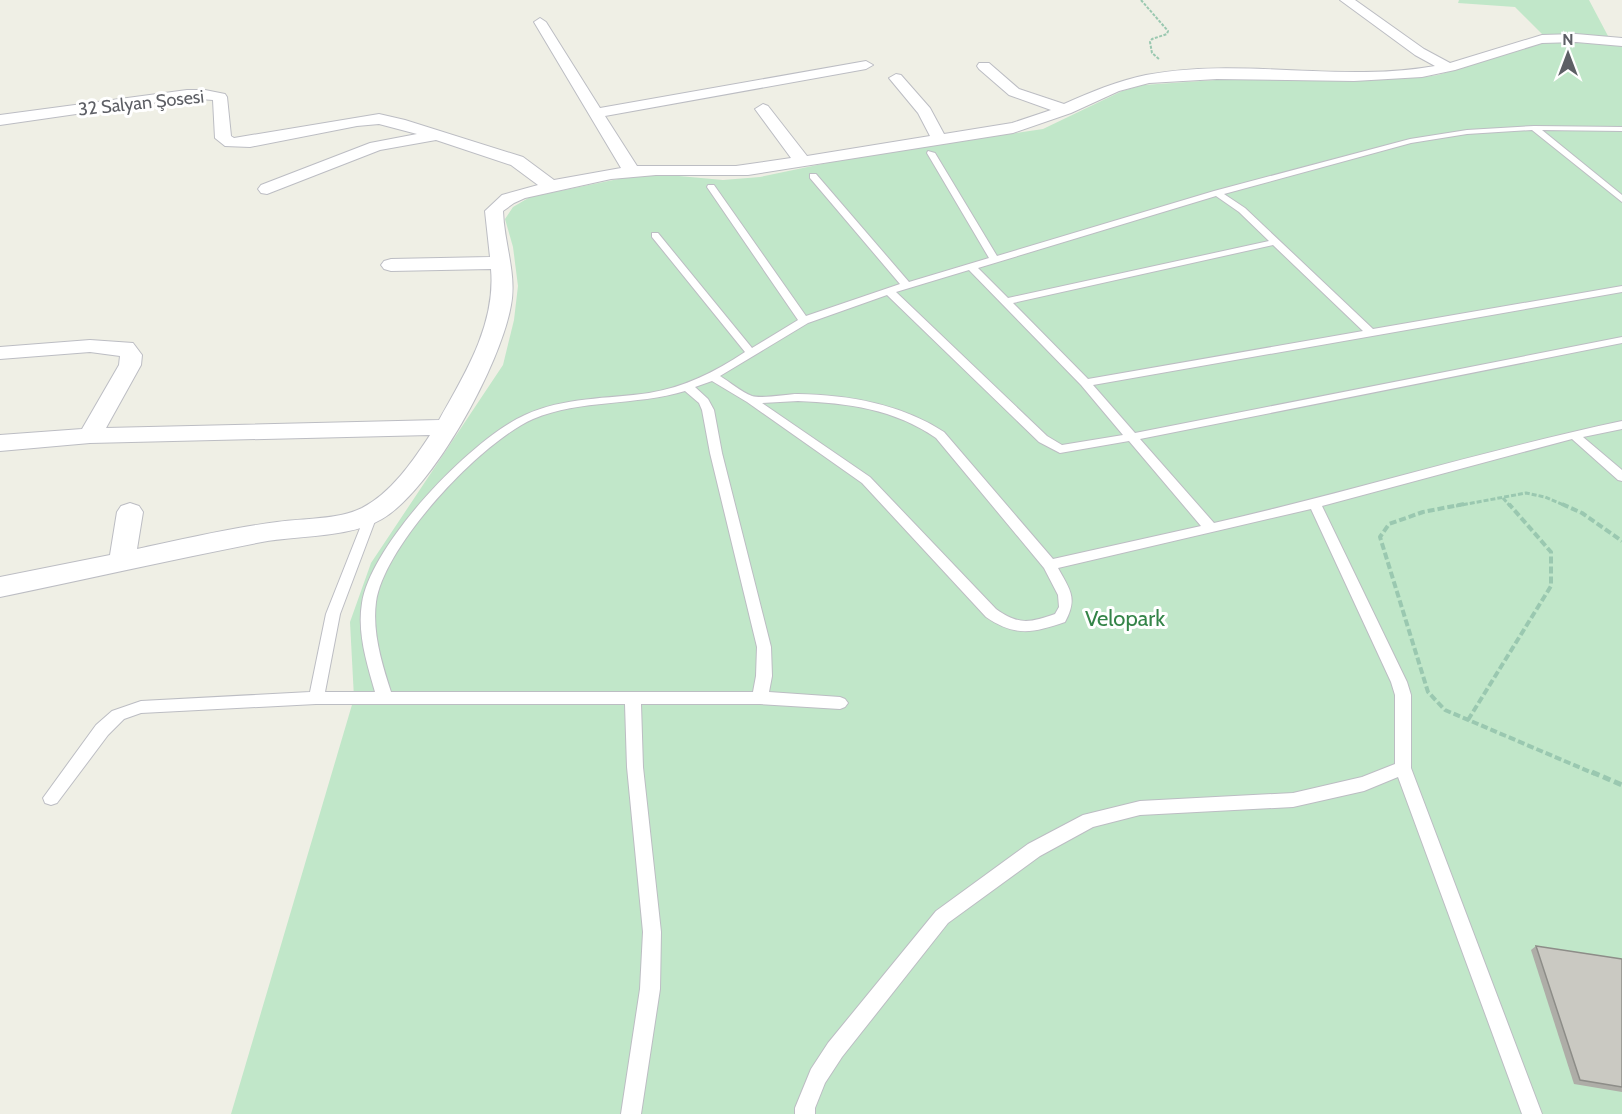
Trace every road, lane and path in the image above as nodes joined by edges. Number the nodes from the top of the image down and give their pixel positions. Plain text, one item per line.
1 (1141, 0) edge
2 (1346, 0) edge
3 (540, 22) dead end
4 (1622, 42) edge
5 (866, 65) dead end
6 (984, 66) dead end
7 (1447, 67) junction
8 (1185, 76) junction
9 (896, 78) dead end
10 (763, 109) dead end
11 (1066, 110) junction
12 (597, 113) junction
13 (0, 120) edge
14 (1534, 128) junction
15 (1622, 129) edge
16 (438, 136) junction
17 (935, 146) junction
18 (807, 169) junction
19 (632, 172) junction
20 (551, 186) junction
21 (711, 187) dead end
22 (267, 189) dead end
23 (1217, 193) junction
24 (1622, 199) edge
25 (655, 235) dead end
26 (1275, 242) junction
27 (994, 260) junction
28 (501, 263) junction
29 (391, 265) dead end
30 (971, 267) junction
31 (907, 286) junction
32 (1622, 289) edge
33 (889, 291) junction
34 (1005, 302) junction
35 (804, 321) junction
36 (1371, 333) junction
37 (1622, 340) edge
38 (0, 353) edge
39 (751, 353) junction
40 (712, 376) junction
41 (1085, 383) junction
42 (688, 387) junction
43 (752, 400) junction
44 (1622, 425) edge
45 (447, 427) junction
46 (1574, 435) junction
47 (90, 436) junction
48 (1131, 436) junction
49 (0, 443) edge
50 (1622, 477) edge
51 (1503, 498) junction
52 (1315, 504) junction
53 (130, 512) dead end
54 (372, 513) junction
55 (1210, 527) junction
56 (1622, 542) edge
57 (122, 561) junction
58 (1050, 565) junction
59 (0, 587) edge
60 (316, 698) junction
61 (385, 698) junction
62 (633, 698) junction
63 (760, 698) junction
64 (840, 703) dead end
65 (1468, 720) junction
66 (1403, 768) junction
67 (1622, 785) edge
68 (51, 798) dead end
69 (631, 1114) edge
70 (805, 1114) edge
71 (1532, 1114) edge

1 - 8 path
2 - 7 street
3 - 12 street
4 - 7 street
5 - 12 street
6 - 11 street
7 - 8 street
8 - 11 street
9 - 17 street
10 - 18 street
11 - 17 street
12 - 19 street
13 - 16 street, 32 Salyan Şosesi
14 - 15 lane
14 - 23 lane
14 - 24 lane
16 - 20 street, 32 Salyan Şosesi
16 - 22 street
17 - 18 street
17 - 27 lane
18 - 19 street
18 - 31 lane
19 - 20 street
20 - 28 street
21 - 35 lane
23 - 26 lane
23 - 27 lane
25 - 39 lane
26 - 34 lane
26 - 36 lane
27 - 30 lane
28 - 29 street
28 - 45 street
30 - 31 lane
30 - 34 lane
31 - 33 lane
32 - 36 lane
33 - 35 lane
33 - 48 lane
34 - 41 lane
35 - 39 lane
36 - 41 lane
37 - 48 lane
38 - 47 street
39 - 40 lane
40 - 42 lane
40 - 43 lane
41 - 48 lane
42 - 61 lane
42 - 63 lane
43 - 58 lane
43 - 58 lane
44 - 46 lane
45 - 47 street
45 - 54 street
46 - 50 lane
46 - 52 lane
47 - 49 street
48 - 55 lane
51 - 56 path
51 - 65 path
51 - 65 path
52 - 55 lane
52 - 66 lane
53 - 57 street
54 - 57 street
54 - 60 lane
55 - 58 lane
57 - 59 street
60 - 61 lane
60 - 68 lane
61 - 62 lane
62 - 63 lane
62 - 69 lane
63 - 64 lane
65 - 67 path
66 - 70 lane
66 - 71 lane

